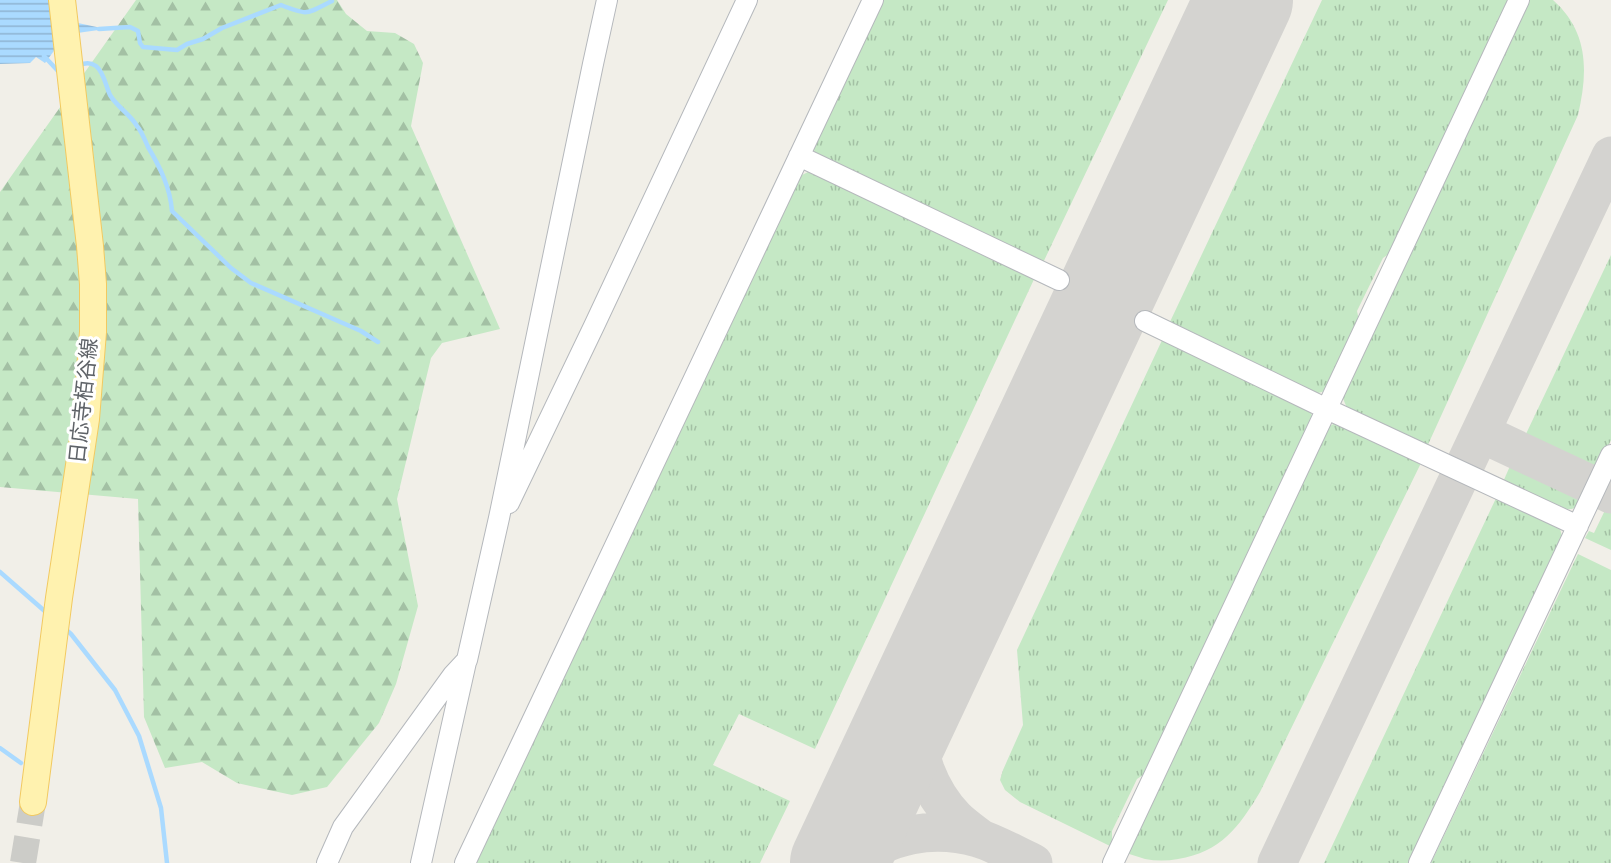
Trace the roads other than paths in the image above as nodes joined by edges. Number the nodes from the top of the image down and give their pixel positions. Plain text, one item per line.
1 (62, 0) edge
2 (607, 0) edge
3 (747, 0) edge
4 (873, 0) edge
5 (1519, 0) edge
6 (799, 156) junction
7 (1059, 280) dead end
8 (1145, 321) dead end
9 (1328, 409) junction
10 (1611, 455) edge
11 (499, 518) junction
12 (1578, 526) junction
13 (467, 660) junction
14 (33, 802) tunnel mouth
15 (327, 863) edge
16 (421, 863) edge
17 (465, 863) edge
18 (1113, 863) edge
19 (1419, 863) edge

1 - 14 main road, 日応寺栢谷線
2 - 11 lane
3 - 11 lane
4 - 6 lane
5 - 9 lane
6 - 7 lane
6 - 17 lane
8 - 9 lane
9 - 12 lane
9 - 18 lane
10 - 12 lane
11 - 13 lane
12 - 19 lane
13 - 15 lane
13 - 16 lane

